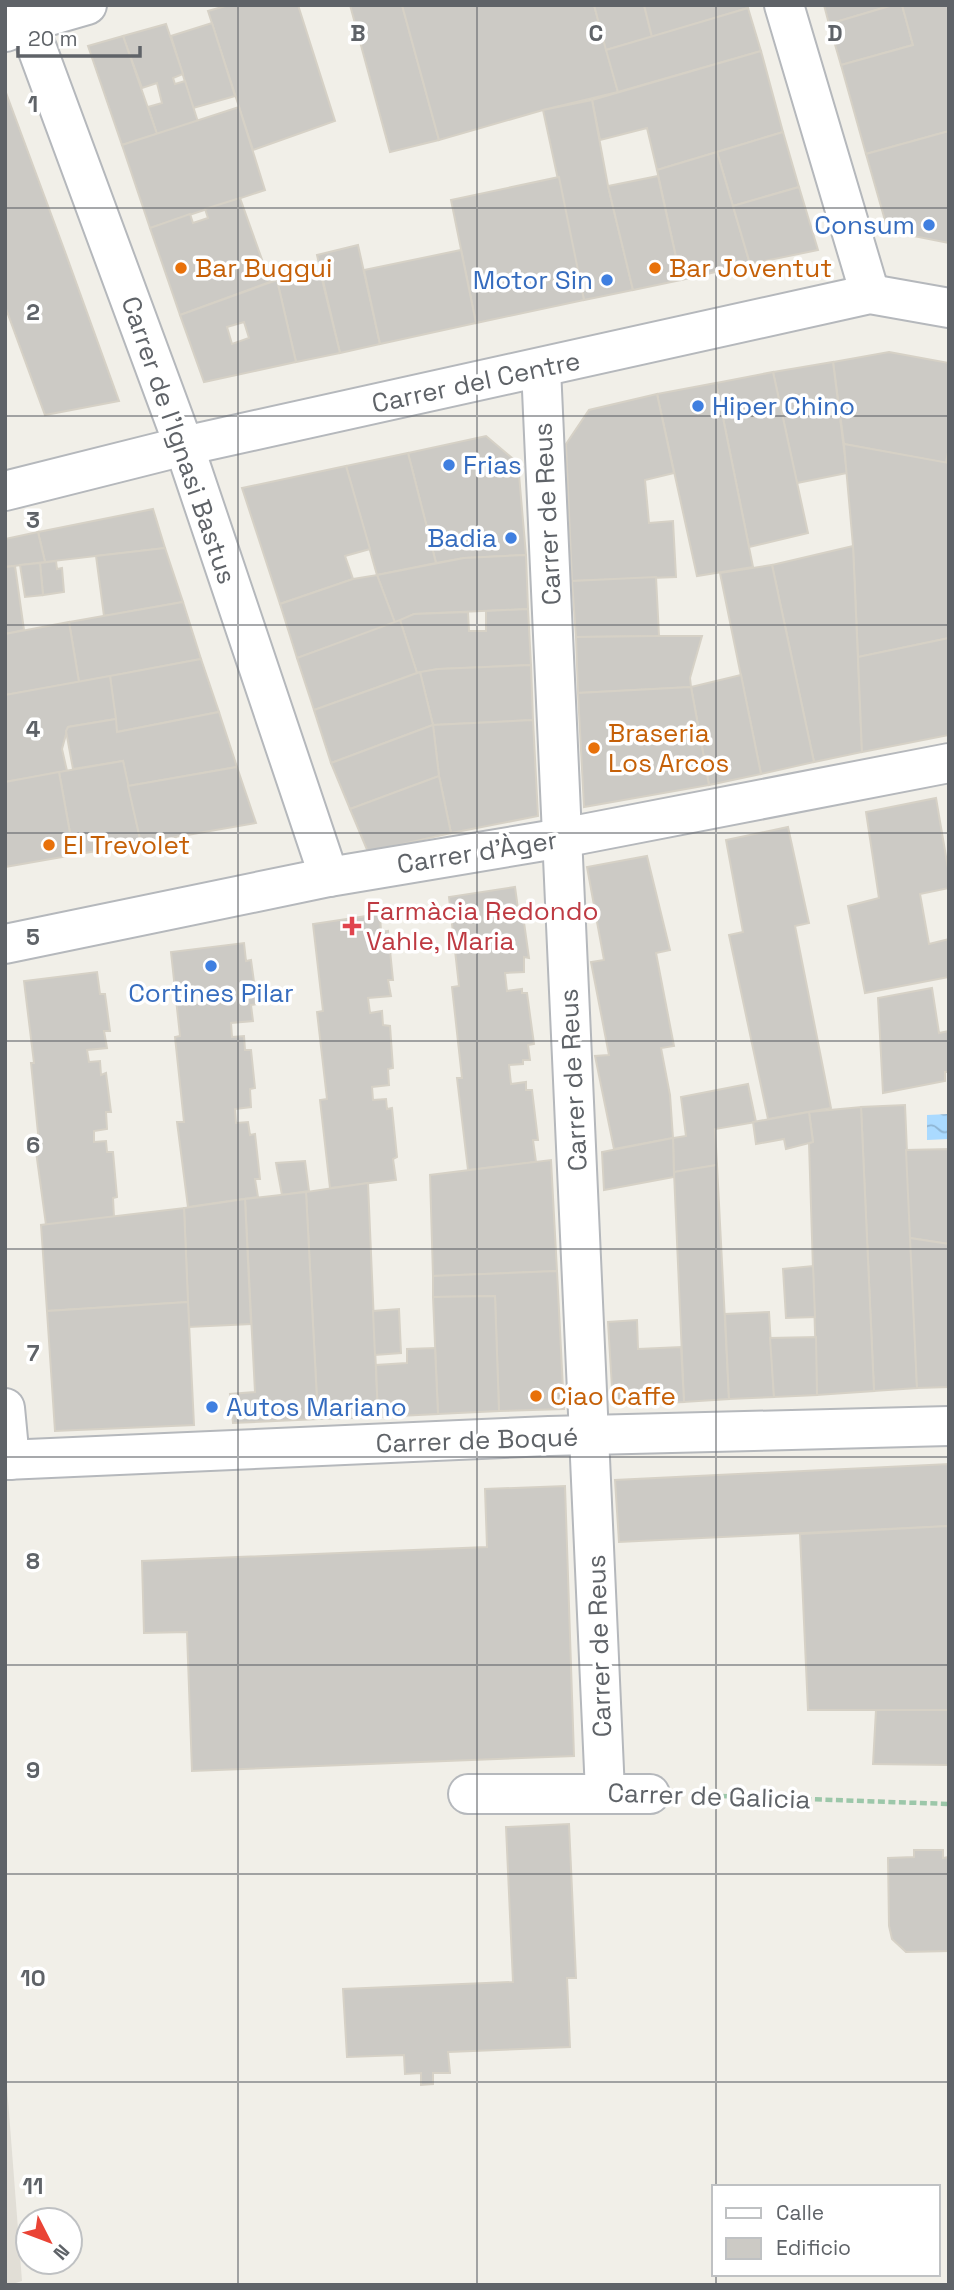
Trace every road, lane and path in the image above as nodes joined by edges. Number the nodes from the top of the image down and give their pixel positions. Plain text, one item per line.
1 (87, 5) edge
2 (784, 5) edge
3 (18, 20) edge
4 (870, 294) junction
5 (949, 308) edge
6 (541, 368) junction
7 (184, 446) junction
8 (5, 491) edge
9 (949, 763) edge
10 (562, 838) junction
11 (329, 877) junction
12 (5, 944) edge
13 (5, 1408) edge
14 (949, 1426) edge
15 (590, 1435) junction
16 (7, 1460) edge
17 (605, 1792) junction
18 (468, 1794) dead end
19 (650, 1794) joint
20 (949, 1804) edge

1 - 3 street
2 - 4 street
3 - 7 street, Carrer de l'Ignasi Bastus
4 - 5 street, Carrer del Centre
4 - 6 street, Carrer del Centre
6 - 7 street, Carrer del Centre
6 - 10 street, Carrer de Reus
7 - 8 street, Carrer del Centre
7 - 11 street, Carrer de l'Ignasi Bastus
9 - 10 street, Carrer d'Àger
10 - 11 street, Carrer d'Àger
10 - 15 street, Carrer de Reus
11 - 12 street, Carrer d'Àger
13 - 16 street
14 - 15 street, Carrer de Boqué
15 - 16 street, Carrer de Boqué
15 - 17 street, Carrer de Reus
17 - 18 street, Carrer de Galicia
17 - 19 street, Carrer de Galicia
19 - 20 path, Carrer de Galicia

